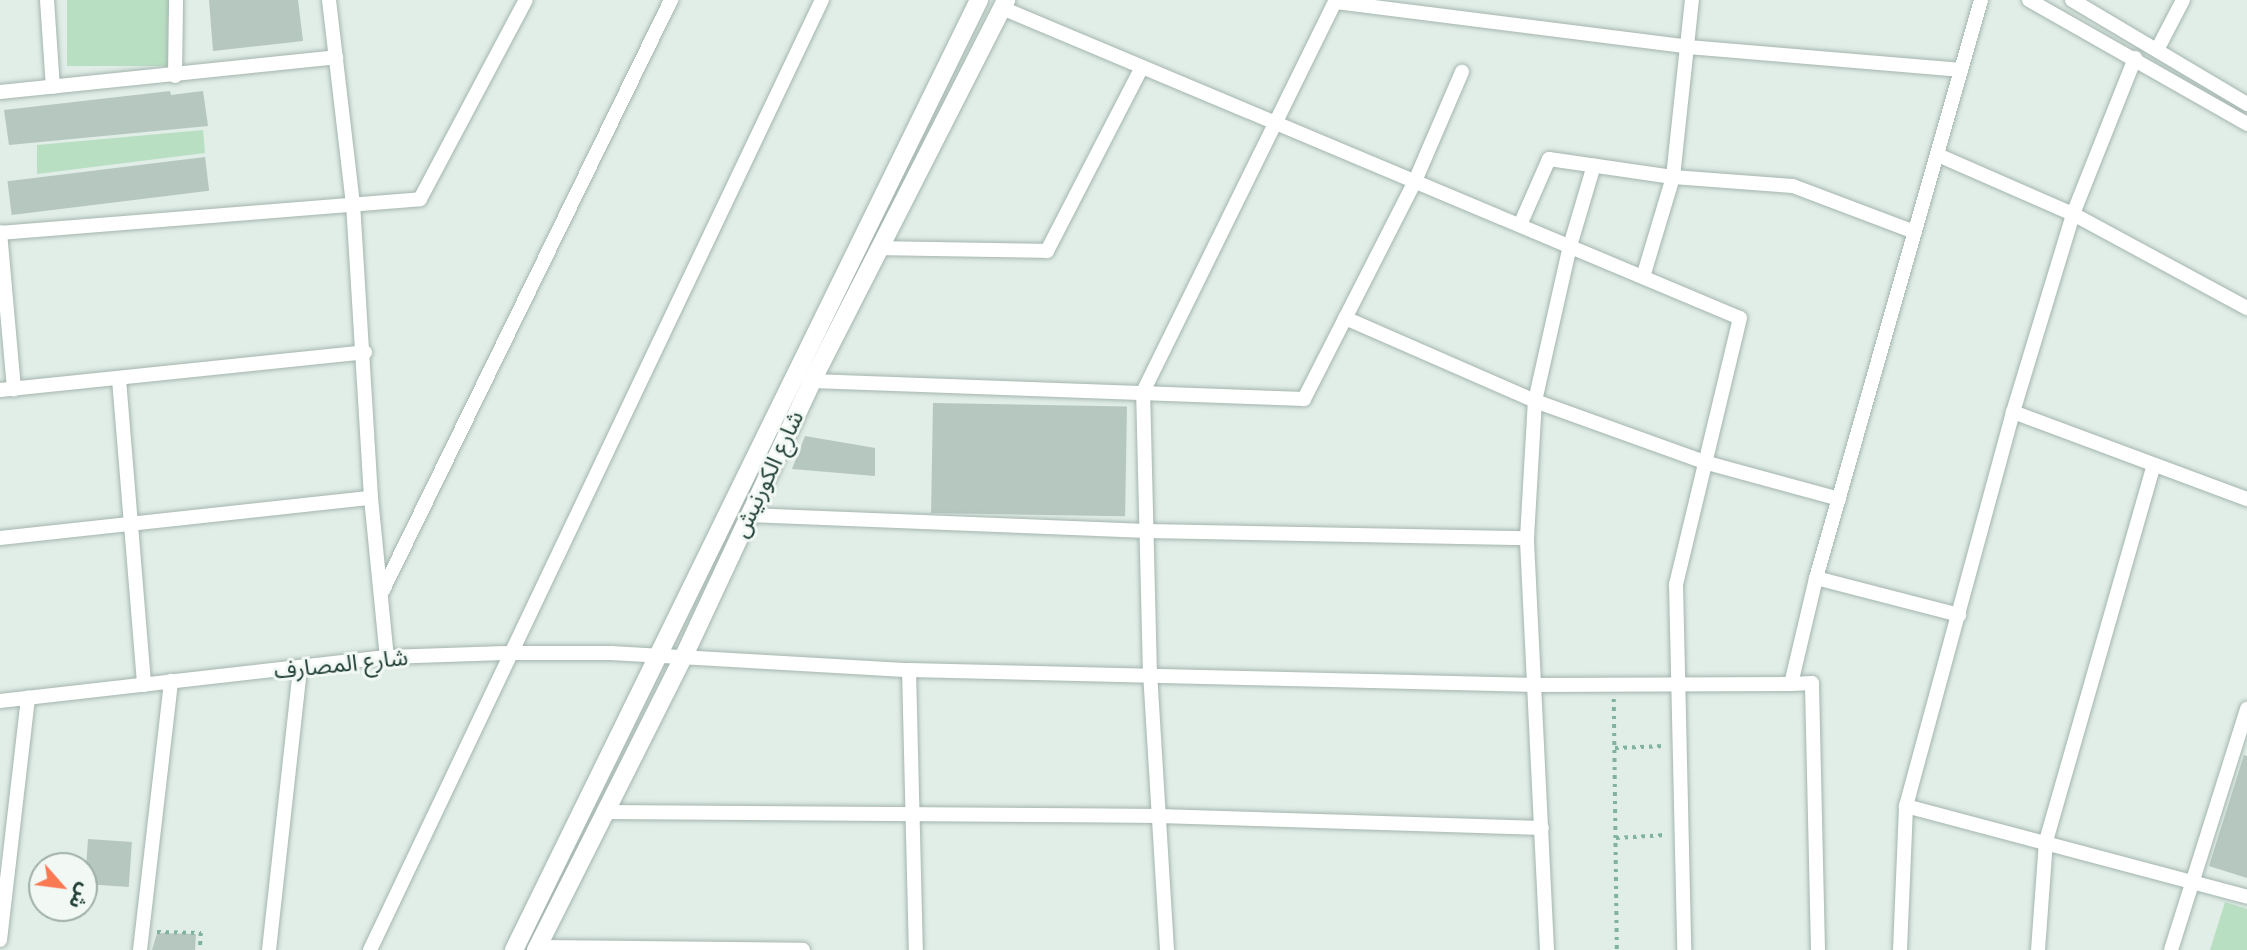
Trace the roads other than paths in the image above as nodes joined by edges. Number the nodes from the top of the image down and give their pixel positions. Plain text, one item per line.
1 (47, 0) edge
2 (176, 0) edge
3 (329, 0) edge
4 (526, 0) edge
5 (671, 0) edge
6 (822, 0) edge
7 (979, 0) edge
8 (1692, 0) edge
9 (1981, 0) edge
10 (2029, 0) edge
11 (2072, 0) edge
12 (2183, 0) edge
13 (1004, 4) edge
14 (1689, 47) junction
15 (2157, 50) junction
16 (336, 57) junction
17 (2135, 58) junction
18 (1142, 67) junction
19 (1961, 70) junction
20 (1462, 72) dead end
21 (175, 76) junction
22 (53, 87) junction
23 (0, 92) edge
24 (2247, 104) edge
25 (1277, 124) junction
26 (2247, 124) edge
27 (1940, 156) junction
28 (1594, 165) junction
29 (1673, 177) junction
30 (1415, 181) junction
31 (353, 203) junction
32 (2073, 215) junction
33 (1520, 225) junction
34 (0, 232) edge
35 (1915, 232) junction
36 (1570, 246) junction
37 (878, 248) junction
38 (1643, 277) junction
39 (2247, 308) edge
40 (1345, 318) junction
41 (365, 352) junction
42 (119, 379) junction
43 (812, 381) junction
44 (7, 390) edge
45 (1143, 392) junction
46 (1535, 401) junction
47 (2012, 412) junction
48 (1704, 462) junction
49 (2154, 465) junction
50 (371, 498) junction
51 (1839, 499) junction
52 (2247, 499) edge
53 (748, 514) junction
54 (132, 524) junction
55 (1147, 531) junction
56 (0, 538) edge
57 (1527, 538) junction
58 (1816, 578) junction
59 (382, 591) junction
60 (1959, 615) junction
61 (509, 653) junction
62 (662, 655) junction
63 (684, 656) junction
64 (387, 657) junction
65 (300, 669) junction
66 (909, 670) junction
67 (1150, 675) junction
68 (171, 681) junction
69 (1677, 682) junction
70 (1791, 684) junction
71 (144, 685) junction
72 (1537, 685) junction
73 (28, 698) junction
74 (0, 701) edge
75 (2247, 709) edge
76 (1906, 806) junction
77 (604, 812) junction
78 (916, 813) junction
79 (1159, 816) junction
80 (1542, 828) junction
81 (2046, 841) junction
82 (2193, 880) junction
83 (2247, 897) edge
84 (0, 940) edge
85 (537, 949) edge
86 (140, 950) edge
87 (269, 950) edge
88 (369, 950) edge
89 (514, 950) edge
90 (803, 950) edge
91 (916, 950) edge
92 (1167, 950) edge
93 (1547, 950) edge
94 (1684, 950) edge
95 (1818, 950) edge
96 (1900, 950) edge
97 (2038, 950) edge
98 (2171, 950) edge

1 - 22 street
2 - 21 street
3 - 16 street
4 - 31 street
5 - 59 street
6 - 61 street
7 - 62 street, شارع الكورنيش
8 - 14 street
9 - 19 street
10 - 17 street
11 - 15 street
12 - 15 street
13 - 18 street
13 - 37 street, شارع الكورنيش
14 - 19 street
14 - 25 street
14 - 29 street
15 - 24 street
16 - 21 street
16 - 31 street
17 - 26 street
17 - 32 street
18 - 25 street
18 - 37 street
19 - 27 street
20 - 30 street
21 - 22 street
22 - 23 street
25 - 30 street
25 - 45 street
27 - 32 street
27 - 35 street
28 - 29 street
28 - 33 street
28 - 36 street
29 - 35 street
29 - 38 street
30 - 33 street
30 - 40 street
31 - 34 street
31 - 41 street
32 - 39 street
32 - 47 street
33 - 36 street
34 - 44 street
35 - 51 street
36 - 38 street
36 - 46 street
37 - 43 street, شارع الكورنيش
38 - 48 street
40 - 45 street
40 - 46 street
41 - 42 street
41 - 50 street
42 - 44 street
42 - 54 street
43 - 45 street
43 - 53 street, شارع الكورنيش
45 - 55 street
46 - 48 street
46 - 57 street
47 - 49 street
47 - 60 street
48 - 51 street
48 - 69 street
49 - 52 street
49 - 81 street
50 - 54 street
50 - 59 street
51 - 58 street
53 - 55 street
53 - 63 street, شارع الكورنيش
54 - 56 street
54 - 71 street
55 - 57 street
55 - 67 street
57 - 72 street
58 - 60 street
58 - 70 street
59 - 64 street
60 - 76 street
61 - 62 street, شارع المصارف
61 - 64 street, شارع المصارف
61 - 88 street
62 - 63 street, شارع المصارف
62 - 89 street, شارع الكورنيش
63 - 66 street, شارع المصارف
63 - 77 street, شارع الكورنيش
64 - 65 street, شارع المصارف
65 - 68 street, شارع المصارف
65 - 87 street
66 - 67 street, شارع المصارف
66 - 78 street
67 - 72 street, شارع المصارف
67 - 79 street
68 - 71 street, شارع المصارف
68 - 86 street
69 - 70 street, شارع المصارف
69 - 72 street, شارع المصارف
69 - 94 street
70 - 95 street
71 - 73 street, شارع المصارف
72 - 80 street
73 - 74 street, شارع المصارف
73 - 84 street
75 - 82 street
76 - 81 street
76 - 96 street
77 - 78 street
77 - 85 street, شارع الكورنيش
78 - 79 street
78 - 91 street
79 - 80 street
79 - 92 street
80 - 93 street
81 - 82 street
81 - 97 street
82 - 83 street
82 - 98 street
85 - 90 street

